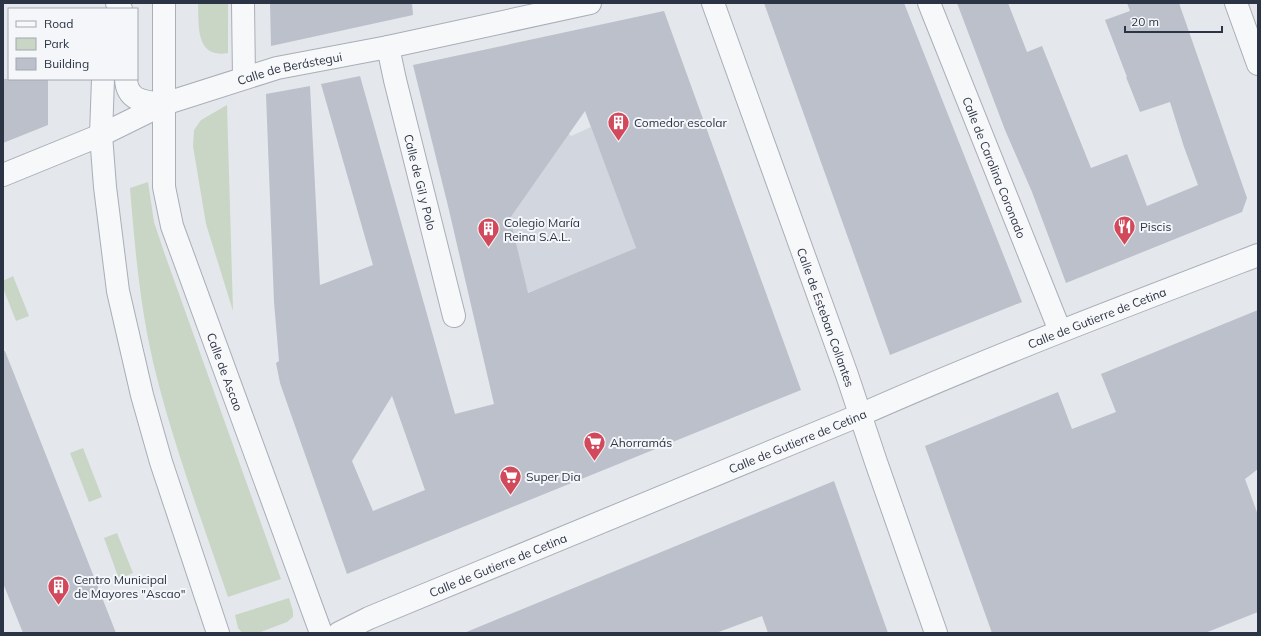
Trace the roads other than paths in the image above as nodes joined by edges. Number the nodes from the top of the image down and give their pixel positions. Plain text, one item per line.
1 (164, 3) edge
2 (244, 3) edge
3 (590, 3) edge
4 (714, 3) edge
5 (929, 3) edge
6 (1236, 3) edge
7 (388, 47) junction
8 (1258, 64) edge
9 (244, 78) junction
10 (103, 80) edge
11 (126, 80) edge
12 (164, 104) junction
13 (101, 135) junction
14 (3, 175) edge
15 (1258, 255) edge
16 (454, 316) dead end
17 (1060, 331) junction
18 (860, 415) junction
19 (218, 633) edge
20 (321, 633) edge
21 (339, 633) edge
22 (936, 633) edge

1 - 12 street, Calle de Ascao
2 - 9 street
3 - 7 street, Calle de Berástegui
4 - 18 street, Calle de Esteban Collantes
5 - 17 street, Calle de Carolina Coronado
6 - 8 street
7 - 9 street, Calle de Berástegui
7 - 16 street, Calle de Gil y Polo
9 - 12 street, Calle de Berástegui
10 - 13 street
11 - 12 street
12 - 13 street, Calle de Berástegui
12 - 20 street, Calle de Ascao
13 - 14 street, Calle de Berástegui
13 - 19 street
15 - 17 street, Calle de Gutierre de Cetina
17 - 18 street, Calle de Gutierre de Cetina
18 - 21 street, Calle de Gutierre de Cetina
18 - 22 street, Calle de Esteban Collantes

